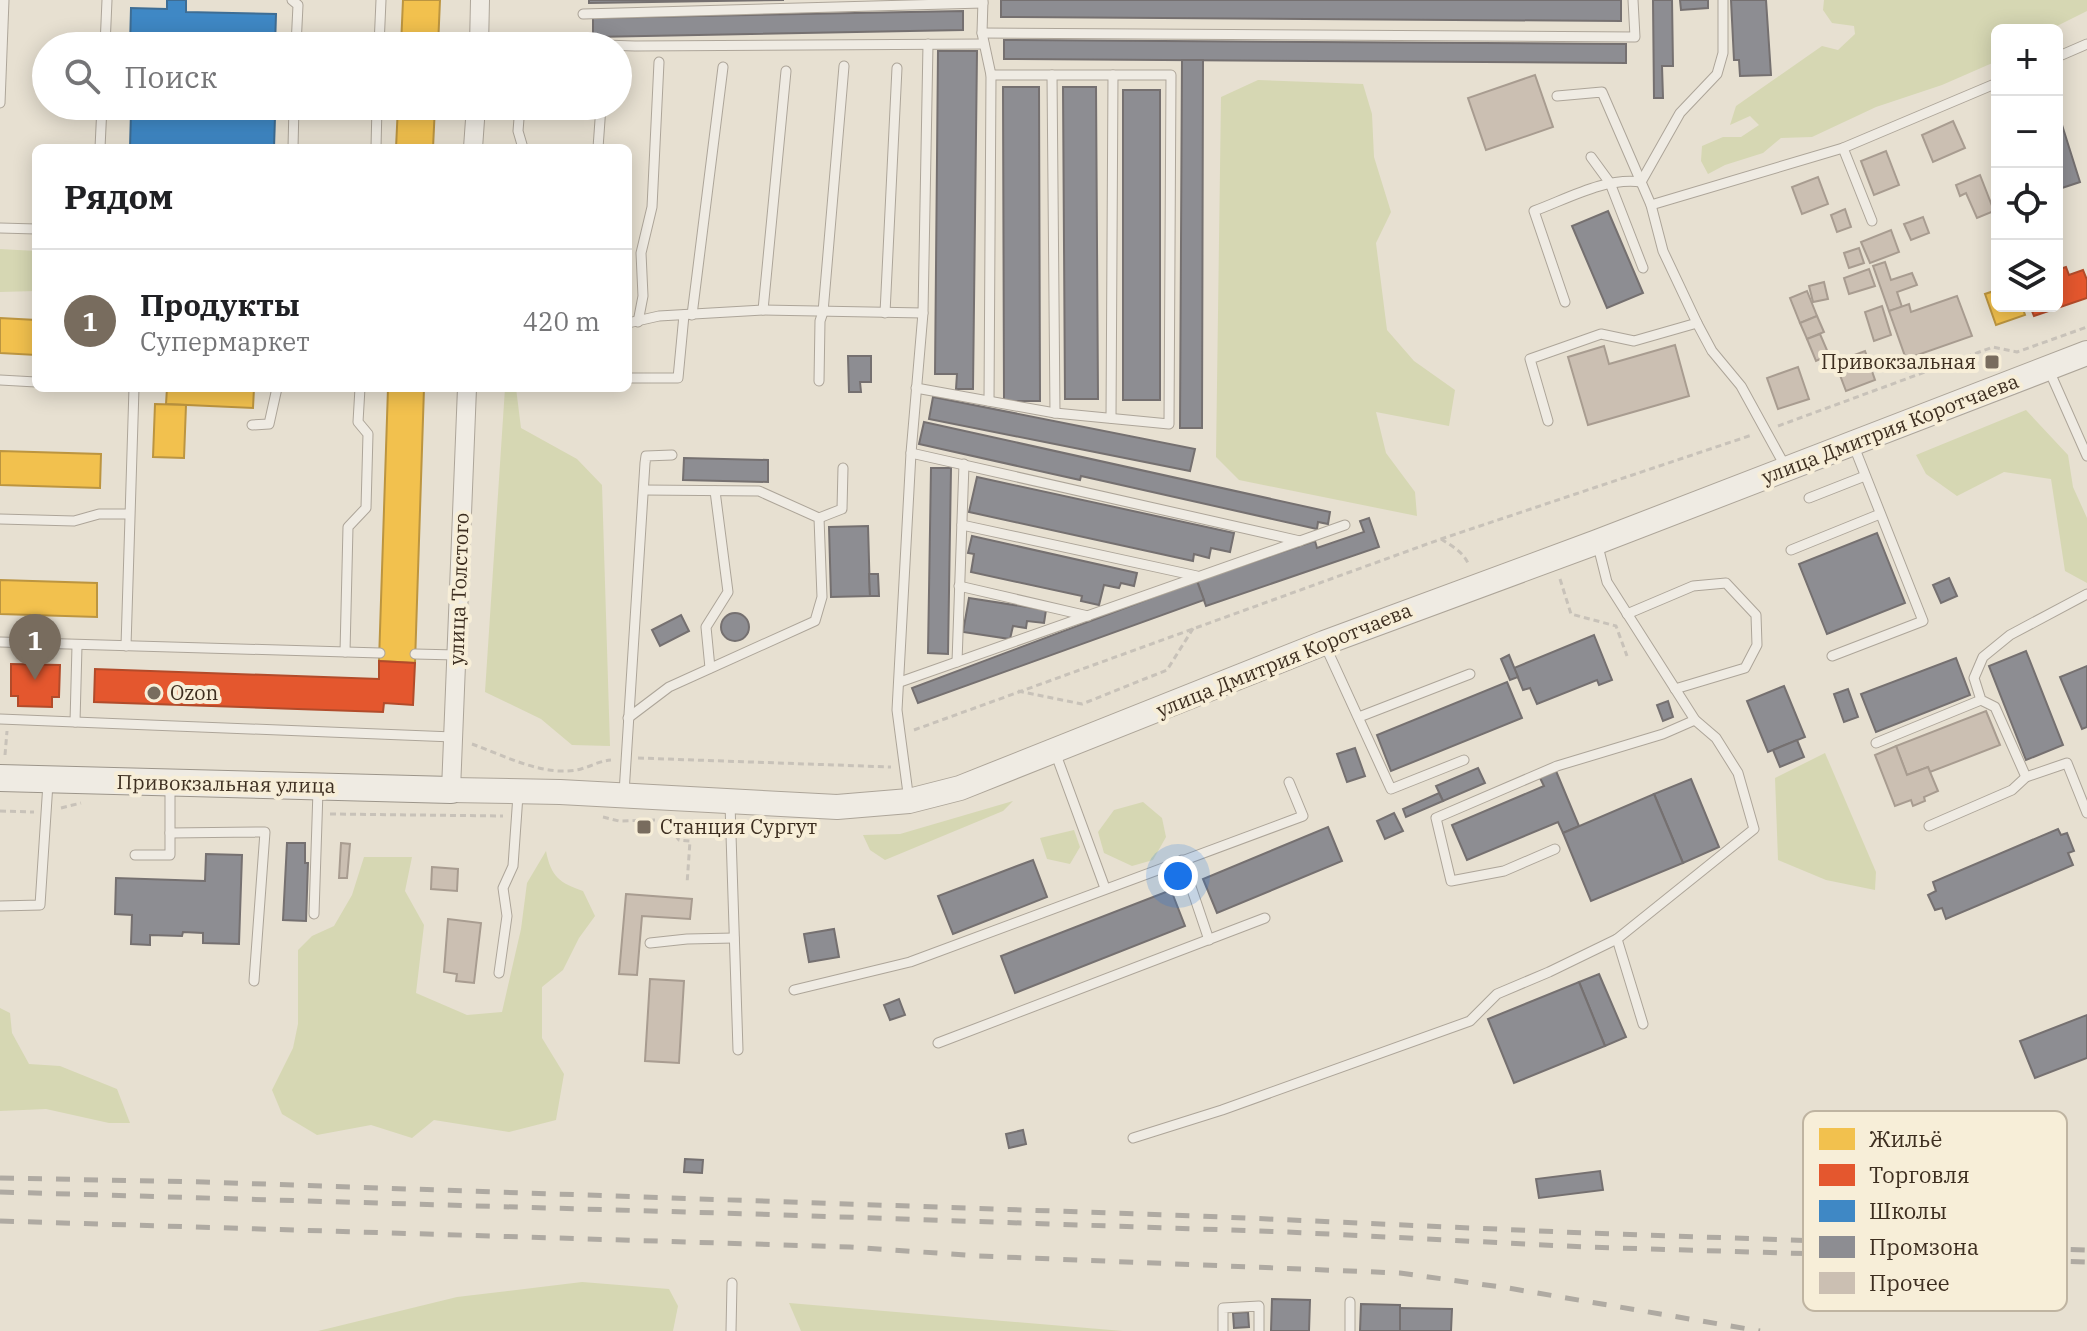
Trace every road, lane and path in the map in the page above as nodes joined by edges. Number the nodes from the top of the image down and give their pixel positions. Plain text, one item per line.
1 (4, 0) edge
2 (107, 0) edge
3 (292, 0) edge
4 (381, 0) edge
5 (480, 0) edge
6 (1633, 0) edge
7 (1723, 0) edge
8 (983, 2) edge
9 (583, 14) dead end
10 (106, 32) edge
11 (297, 32) edge
12 (380, 32) edge
13 (479, 32) edge
14 (982, 33) junction
15 (928, 44) junction
16 (984, 44) junction
17 (2087, 44) edge
18 (632, 46) edge
19 (2063, 54) edge
20 (659, 62) dead end
21 (844, 66) dead end
22 (723, 67) dead end
23 (897, 68) dead end
24 (786, 71) dead end
25 (991, 75) junction
26 (1052, 75) junction
27 (1113, 75) junction
28 (1991, 86) edge
29 (1557, 96) dead end
30 (0, 103) edge
31 (101, 120) edge
32 (294, 120) edge
33 (377, 120) edge
34 (475, 120) edge
35 (519, 120) edge
36 (600, 120) edge
37 (100, 144) edge
38 (293, 144) edge
39 (376, 144) edge
40 (473, 144) edge
41 (522, 144) edge
42 (598, 144) edge
43 (1843, 148) junction
44 (1591, 157) dead end
45 (1641, 182) junction
46 (1610, 183) junction
47 (1651, 205) junction
48 (1872, 221) dead end
49 (0, 228) edge
50 (32, 229) edge
51 (1643, 268) dead end
52 (1565, 302) dead end
53 (763, 310) junction
54 (823, 312) junction
55 (885, 313) junction
56 (923, 313) junction
57 (688, 315) junction
58 (633, 322) edge
59 (1697, 323) junction
60 (2087, 327) edge
61 (2087, 353) edge
62 (2048, 368) junction
63 (632, 378) edge
64 (0, 380) edge
65 (819, 381) dead end
66 (32, 382) edge
67 (916, 388) junction
68 (134, 392) edge
69 (276, 392) edge
70 (360, 392) edge
71 (467, 392) edge
72 (989, 401) junction
73 (1055, 413) junction
74 (1111, 418) junction
75 (1548, 421) dead end
76 (252, 425) dead end
77 (1766, 431) junction
78 (2083, 433) edge
79 (1853, 444) junction
80 (911, 453) junction
81 (672, 455) dead end
82 (2087, 456) edge
83 (964, 464) junction
84 (843, 468) dead end
85 (1787, 469) junction
86 (1865, 476) junction
87 (644, 490) junction
88 (715, 491) junction
89 (1809, 498) dead end
90 (129, 514) junction
91 (1880, 514) junction
92 (819, 518) junction
93 (0, 519) edge
94 (962, 525) junction
95 (1345, 525) dead end
96 (1441, 539) junction
97 (1300, 541) junction
98 (1597, 542) junction
99 (1791, 550) dead end
100 (1199, 577) junction
101 (1559, 577) dead end
102 (1476, 585) junction
103 (959, 586) junction
104 (2087, 594) edge
105 (1627, 614) junction
106 (1088, 616) junction
107 (1194, 627) junction
108 (0, 642) edge
109 (1324, 643) junction
110 (77, 646) junction
111 (126, 646) junction
112 (345, 652) junction
113 (380, 653) dead end
114 (415, 654) dead end
115 (456, 655) junction
116 (1627, 656) dead end
117 (1832, 656) dead end
118 (957, 662) junction
119 (710, 668) junction
120 (1470, 674) dead end
121 (900, 682) junction
122 (1675, 689) junction
123 (1018, 691) junction
124 (1981, 700) junction
125 (1359, 717) junction
126 (628, 718) junction
127 (0, 719) edge
128 (1695, 720) junction
129 (75, 722) junction
130 (453, 737) junction
131 (900, 737) junction
132 (1876, 743) dead end
133 (1055, 752) junction
134 (626, 758) junction
135 (1464, 760) dead end
136 (2026, 777) junction
137 (0, 778) edge
138 (48, 779) junction
139 (1289, 782) dead end
140 (170, 783) junction
141 (318, 786) junction
142 (451, 790) junction
143 (519, 791) junction
144 (624, 796) junction
145 (730, 801) junction
146 (909, 801) junction
147 (86, 802) dead end
148 (0, 811) edge
149 (45, 812) junction
150 (318, 813) junction
151 (2087, 813) edge
152 (517, 816) junction
153 (604, 817) dead end
154 (1929, 826) dead end
155 (170, 833) junction
156 (1555, 849) dead end
157 (135, 855) dead end
158 (1182, 860) junction
159 (687, 884) dead end
160 (1105, 888) junction
161 (0, 906) edge
162 (314, 914) dead end
163 (1265, 918) dead end
164 (734, 938) junction
165 (1617, 939) junction
166 (1209, 940) junction
167 (650, 943) dead end
168 (499, 973) dead end
169 (254, 981) dead end
170 (794, 990) dead end
171 (1643, 1024) dead end
172 (938, 1043) dead end
173 (738, 1050) dead end
174 (1133, 1138) dead end
175 (732, 1283) dead end
176 (1350, 1302) dead end
177 (731, 1331) edge
178 (1223, 1331) edge
179 (1259, 1331) edge
180 (1350, 1331) edge

1 - 30 lane
2 - 10 lane
3 - 11 lane
4 - 12 lane
5 - 13 street
6 - 14 lane
7 - 45 lane
8 - 9 lane
8 - 14 lane
14 - 16 lane
15 - 16 lane
15 - 18 lane
15 - 56 lane
16 - 25 lane
17 - 19 lane
20 - 58 lane
21 - 54 lane
22 - 57 lane
23 - 55 lane
24 - 53 lane
25 - 26 lane
25 - 72 lane
26 - 27 lane
26 - 73 lane
27 - 74 lane
27 - 74 lane
28 - 43 lane
29 - 45 lane
31 - 37 lane
32 - 38 lane
33 - 39 lane
34 - 40 street
35 - 41 lane
36 - 42 lane
43 - 47 lane
43 - 48 lane
44 - 46 lane
45 - 46 lane
45 - 47 lane
46 - 51 lane
46 - 52 lane
47 - 59 lane
49 - 50 lane
53 - 54 lane
53 - 57 lane
54 - 55 lane
54 - 65 lane
55 - 56 lane
56 - 67 lane
57 - 58 lane
57 - 63 lane
59 - 75 lane
59 - 77 lane
60 - 77 path
61 - 62 street, улица Дмитрия Коротчаева
62 - 78 lane
62 - 79 street, улица Дмитрия Коротчаева
64 - 66 lane
67 - 72 lane
67 - 80 lane
68 - 90 lane
69 - 76 lane
70 - 112 lane
71 - 115 street, улица Толстого
72 - 73 lane
73 - 74 lane
77 - 85 lane
77 - 96 path
78 - 82 lane
79 - 85 street, улица Дмитрия Коротчаева
79 - 86 lane
80 - 83 lane
80 - 121 lane
81 - 87 lane
83 - 94 lane
83 - 97 lane
84 - 92 lane
85 - 98 street, улица Дмитрия Коротчаева
86 - 89 lane
86 - 91 lane
87 - 88 lane
87 - 126 lane
88 - 92 lane
88 - 119 lane
90 - 93 lane
90 - 111 lane
91 - 99 lane
91 - 117 lane
92 - 119 lane
94 - 100 lane
94 - 103 lane
95 - 97 lane
96 - 102 path
96 - 107 path
97 - 100 lane
98 - 102 street, улица Дмитрия Коротчаева
98 - 105 lane
100 - 106 lane
101 - 116 path
102 - 109 street, улица Дмитрия Коротчаева
103 - 106 lane
103 - 118 lane
104 - 124 lane
105 - 122 lane
105 - 122 lane
106 - 118 lane
107 - 123 path
107 - 123 path
108 - 110 lane
109 - 125 lane
109 - 133 street, улица Дмитрия Коротчаева
110 - 111 lane
110 - 129 lane
111 - 112 lane
112 - 113 lane
114 - 115 lane
115 - 130 street, улица Толстого
118 - 121 lane
119 - 126 lane
120 - 125 lane
121 - 131 lane
122 - 128 lane
123 - 131 path
124 - 132 lane
124 - 136 lane
125 - 135 lane
126 - 134 lane
127 - 129 lane
128 - 156 lane
128 - 165 lane
129 - 130 lane
130 - 134 path
130 - 142 street, улица Толстого
131 - 134 path
131 - 146 lane
133 - 146 street, улица Дмитрия Коротчаева
133 - 160 lane
134 - 144 lane
136 - 151 lane
136 - 154 lane
137 - 138 main road, Привокзальная улица
138 - 140 main road, Привокзальная улица
138 - 149 lane
139 - 158 lane
140 - 141 main road, Привокзальная улица
140 - 155 lane
141 - 142 main road, Привокзальная улица
141 - 150 lane
142 - 143 street, улица Дмитрия Коротчаева
143 - 144 street, улица Дмитрия Коротчаева
143 - 152 lane
144 - 145 street, улица Дмитрия Коротчаева
145 - 146 street, улица Дмитрия Коротчаева
145 - 164 lane
147 - 149 path
148 - 149 path
149 - 161 lane
150 - 152 path
150 - 162 lane
152 - 168 lane
153 - 159 path
155 - 157 lane
155 - 169 lane
158 - 160 lane
158 - 166 lane
160 - 170 lane
163 - 166 lane
164 - 167 lane
164 - 173 lane
165 - 171 lane
165 - 174 lane
166 - 172 lane
175 - 177 lane
176 - 180 lane
178 - 179 lane

